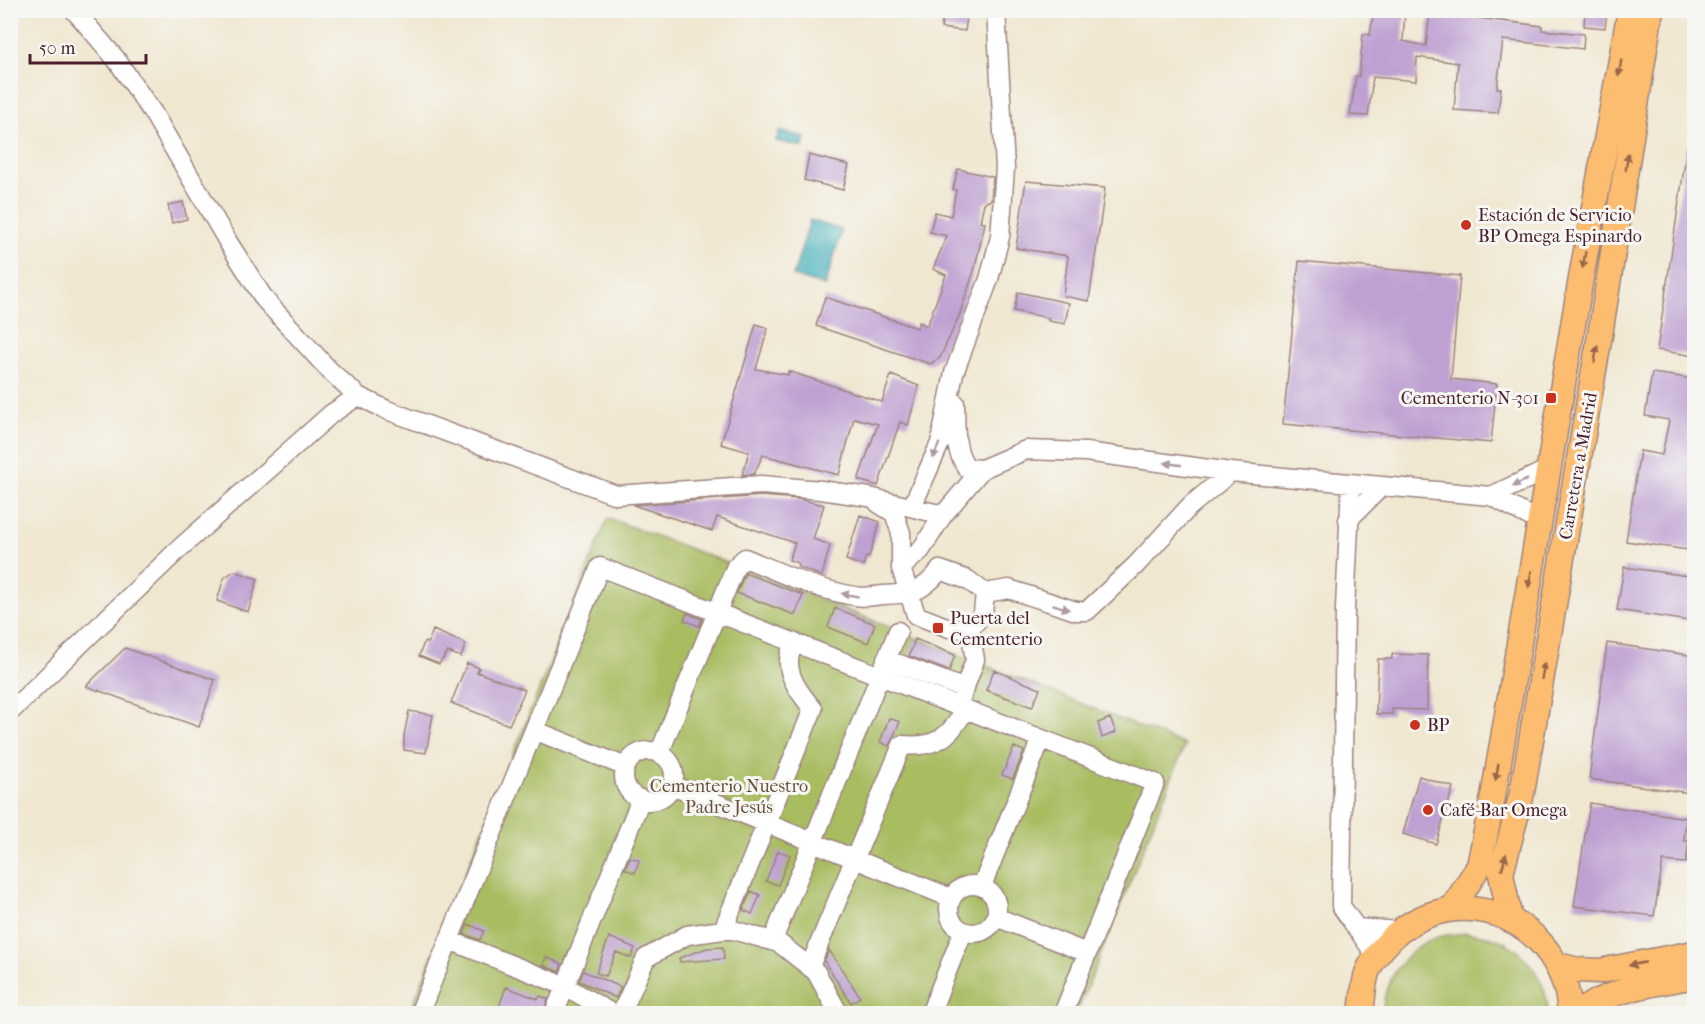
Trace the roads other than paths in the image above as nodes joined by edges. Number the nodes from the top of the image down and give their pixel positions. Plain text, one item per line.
1 (74, 10) edge
2 (996, 10) edge
3 (1629, 10) edge
4 (1651, 10) edge
5 (954, 374) junction
6 (358, 396) junction
7 (982, 469) junction
8 (1549, 469) junction
9 (1231, 472) junction
10 (1351, 484) junction
11 (1381, 487) junction
12 (1491, 496) junction
13 (869, 497) junction
14 (912, 507) junction
15 (943, 515) junction
16 (1348, 520) junction
17 (1540, 522) junction
18 (929, 537) junction
19 (901, 568) junction
20 (940, 570) junction
21 (985, 593) junction
22 (908, 594) junction
23 (717, 612) junction
24 (970, 629) junction
25 (898, 631) dead end
26 (793, 642) junction
27 (883, 667) junction
28 (963, 701) junction
29 (10, 712) edge
30 (534, 730) junction
31 (1041, 739) junction
32 (659, 754) junction
33 (626, 767) junction
34 (672, 785) junction
35 (641, 799) junction
36 (766, 824) junction
37 (812, 843) junction
38 (854, 860) junction
39 (982, 886) junction
40 (951, 898) junction
41 (1452, 909) junction
42 (996, 917) junction
43 (1510, 919) junction
44 (1356, 928) junction
45 (723, 930) junction
46 (1400, 931) junction
47 (963, 932) junction
48 (449, 940) junction
49 (773, 940) junction
50 (1087, 953) junction
51 (1695, 954) edge
52 (1377, 957) junction
53 (1558, 965) junction
54 (810, 966) junction
55 (1695, 976) edge
56 (565, 986) junction
57 (419, 1014) edge
58 (554, 1014) edge
59 (613, 1014) edge
60 (621, 1014) edge
61 (839, 1014) edge
62 (930, 1014) edge
63 (1063, 1014) edge
64 (1361, 1014) edge
65 (1570, 1014) edge
66 (1578, 1014) edge

1 - 6 street
2 - 5 street
3 -> 8 main road, Carretera a Madrid
43 -> 4 main road, Carretera a Madrid
5 - 7 street
5 -> 14 street
6 - 13 street
6 - 29 street
9 -> 7 street
7 - 15 street
8 -> 12 street
8 - 17 main road, Carretera a Madrid
9 - 10 street
21 -> 9 street
10 - 11 street
10 - 16 street
11 - 12 street
11 - 16 street
12 - 17 street
13 - 14 street
13 - 19 street
14 - 15 street
15 - 18 street
16 - 44 street
17 -> 41 main road, Carretera a Madrid
18 - 19 street
18 - 20 street
19 - 22 street
20 - 21 street
20 - 22 street
21 - 24 street
22 -> 23 street
22 - 24 street
23 - 26 street
23 - 30 street
23 - 32 street
24 - 28 street
25 - 27 street
26 - 27 street
26 - 36 street
27 - 28 street
27 - 37 street
28 - 31 street
28 - 38 street
30 - 33 street
30 - 48 street
31 - 39 street
31 - 50 street
32 - 33 street
32 - 34 street
33 - 35 street
34 - 35 street
34 - 36 street
35 - 56 street
36 - 37 street
36 - 45 street
37 - 38 street
37 - 49 street
38 - 40 street
38 - 54 street
39 - 40 street
39 - 42 street
40 - 47 street
41 - 43 main road
41 - 46 main road
42 - 47 street
42 - 50 street
43 - 53 main road
44 - 46 street
44 - 52 street
45 - 49 street
45 - 60 street
46 - 52 main road
47 - 62 street
48 - 56 street
48 - 57 street
49 - 54 street
50 - 63 street
51 -> 53 main road
52 - 64 main road
53 - 65 main road
54 - 61 street
55 - 66 main road
56 - 58 street
56 - 59 street

